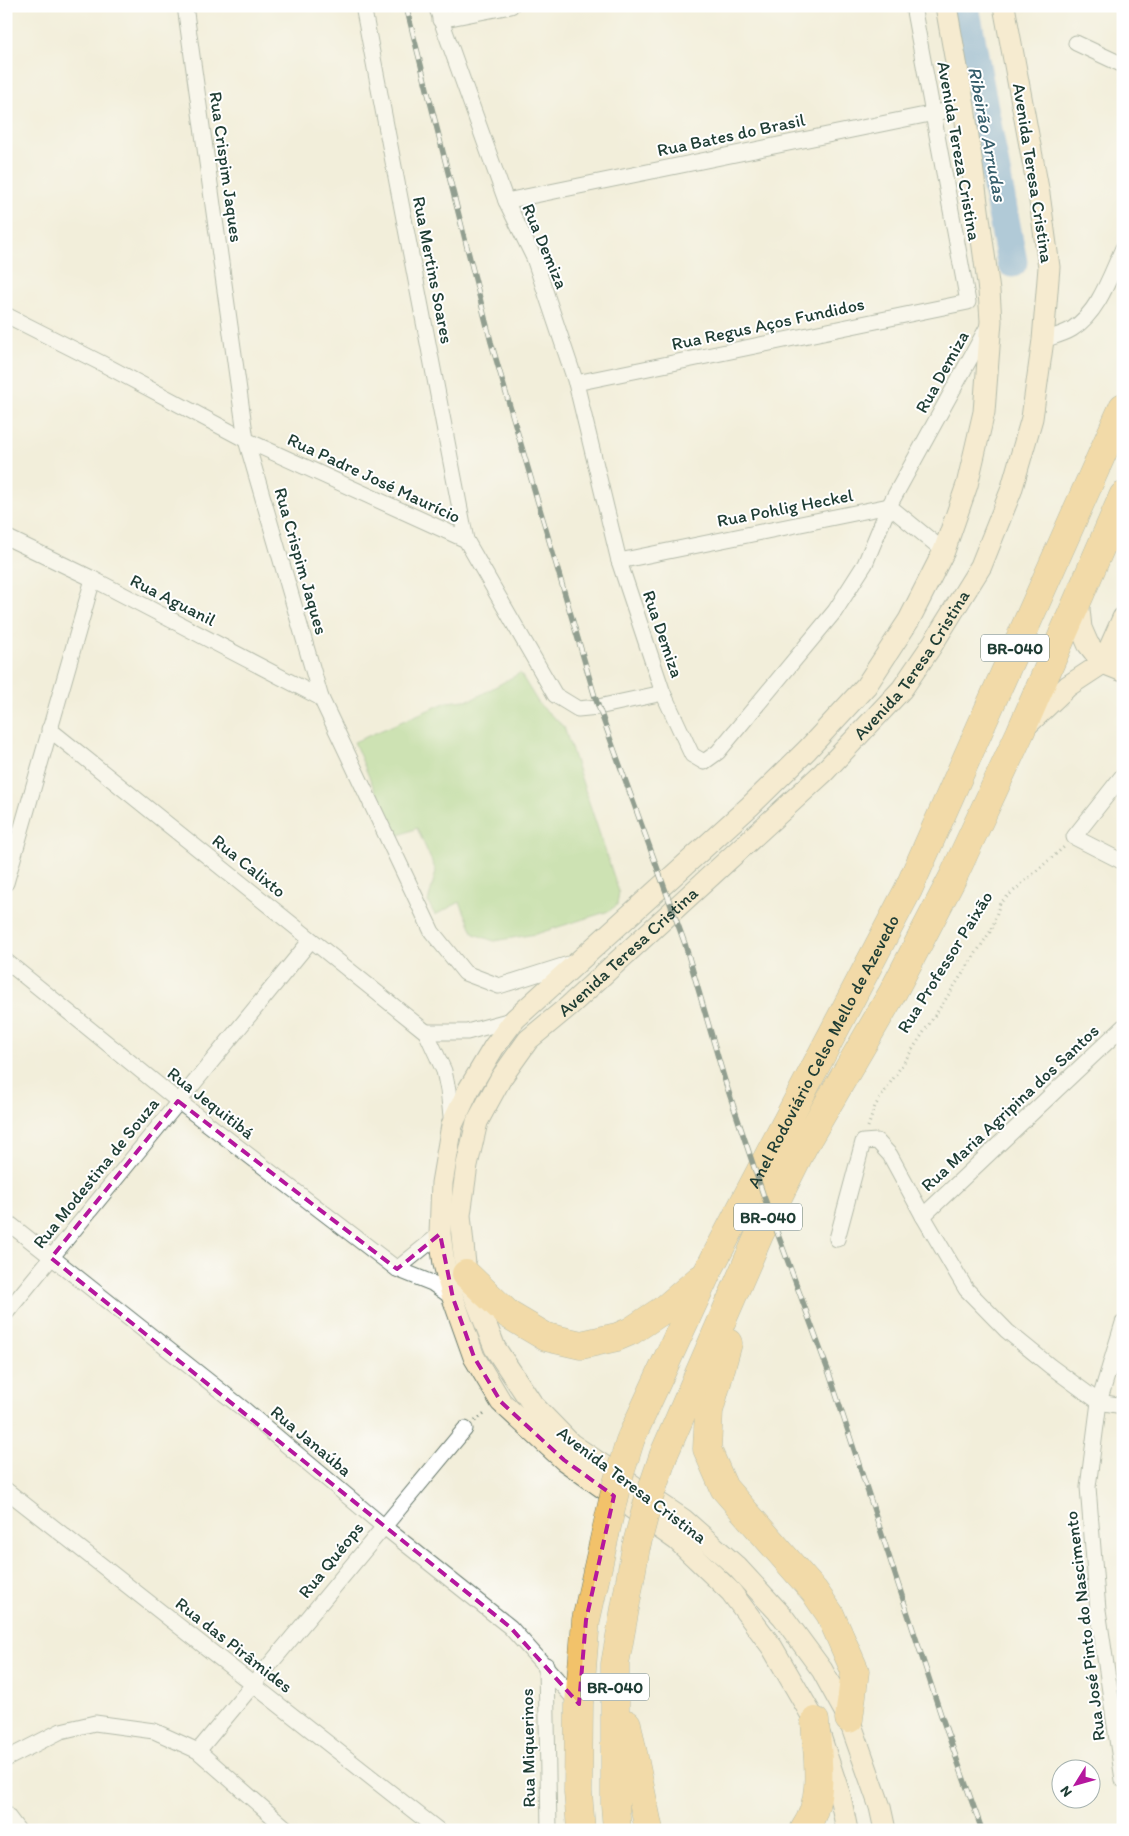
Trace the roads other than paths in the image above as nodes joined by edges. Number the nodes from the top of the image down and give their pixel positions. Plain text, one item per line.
1 (184, 6) edge
2 (363, 6) edge
3 (511, 6) edge
4 (913, 6) edge
5 (946, 6) edge
6 (1004, 6) edge
7 (438, 13) edge
8 (1076, 43) dead end
9 (1123, 65) edge
10 (964, 107) junction
11 (934, 112) junction
12 (506, 201) junction
13 (1123, 248) edge
14 (968, 302) joint
15 (6, 315) edge
16 (991, 321) junction
17 (1043, 340) junction
18 (576, 383) junction
19 (1123, 406) edge
20 (246, 440) junction
21 (1123, 496) edge
22 (889, 506) junction
23 (6, 537) edge
24 (466, 540) junction
25 (944, 551) junction
26 (619, 561) junction
27 (93, 579) junction
28 (1078, 599) junction
29 (1123, 618) edge
30 (1103, 663) junction
31 (1123, 671) edge
32 (664, 693) junction
33 (321, 698) junction
34 (50, 729) junction
35 (1020, 733) junction
36 (1123, 775) edge
37 (1123, 862) edge
38 (6, 883) edge
39 (311, 940) junction
40 (580, 960) junction
41 (6, 961) edge
42 (515, 1019) junction
43 (1123, 1027) edge
44 (426, 1032) junction
45 (178, 1101) junction
46 (452, 1125) junction
47 (923, 1216) junction
48 (6, 1221) edge
49 (760, 1233) junction
50 (440, 1234) junction
51 (837, 1239) dead end
52 (51, 1258) junction
53 (397, 1270) junction
54 (706, 1273) junction
55 (466, 1274) junction
56 (453, 1298) junction
57 (6, 1314) edge
58 (1123, 1323) edge
59 (1099, 1402) junction
60 (1123, 1406) edge
61 (465, 1429) road end
62 (6, 1490) edge
63 (383, 1526) junction
64 (615, 1664) junction
65 (546, 1665) junction
66 (254, 1685) junction
67 (580, 1704) junction
68 (849, 1719) junction
69 (815, 1721) junction
70 (198, 1751) junction
71 (6, 1759) edge
72 (1123, 1780) edge
73 (6, 1814) edge
74 (18, 1830) edge
75 (288, 1830) edge
76 (438, 1830) edge
77 (549, 1830) edge
78 (581, 1830) edge
79 (617, 1830) edge
80 (649, 1830) edge
81 (804, 1830) edge
82 (847, 1830) edge
83 (884, 1830) edge

1 - 20 street, Rua Crispim Jaques
2 - 24 street, Rua Mertins Soares
3 - 7 street
4 - 11 street, Avenida Tereza Cristina
5 - 10 main road, Avenida Teresa Cristina
6 - 17 main road, Avenida Teresa Cristina
7 - 12 street, Rua Demiza
8 - 9 street
10 - 11 street, Rua Bates do Brasil
10 - 16 main road, Avenida Teresa Cristina
11 - 12 street, Rua Bates do Brasil
11 - 14 street, Avenida Tereza Cristina
12 - 18 street, Rua Demiza
13 - 17 street
14 - 18 street, Rua Regus Aços Fundidos
15 - 20 street, Rua Padre José Maurício
16 - 22 street, Rua Demiza
16 - 25 main road, Avenida Teresa Cristina
17 - 55 main road, Avenida Teresa Cristina
18 - 26 street, Rua Demiza
19 - 54 highway, Anel Rodoviário Celso Mello de Azevedo / BR-040
20 - 24 street, Rua Padre José Maurício
20 - 33 street, Rua Crispim Jaques
21 - 28 highway, Anel Rodoviário Celso Mello de Azevedo / BR-040
22 - 25 street
22 - 26 street, Rua Pohlig Heckel
22 - 32 street, Rua Demiza
23 - 27 street, Rua Aguanil
24 - 32 street, Rua Padre José Maurício
25 - 40 main road, Avenida Teresa Cristina
26 - 32 street, Rua Demiza
27 - 33 street, Rua Aguanil
27 - 34 street
28 - 30 main road
28 - 35 highway, Anel Rodoviário Celso Mello de Azevedo / BR-040
29 - 30 main road
30 - 31 main road
30 - 35 main road
33 - 40 street, Rua Crispim Jaques
34 - 38 street
34 - 39 street, Rua Calixto
35 - 49 highway, Anel Rodoviário Celso Mello de Azevedo / BR-040
36 - 37 street
39 - 44 street, Rua Calixto
39 - 45 street, Rua Modestina de Souza
40 - 42 main road, Avenida Teresa Cristina
41 - 45 street, Rua Jequitibá
42 - 44 street
42 - 46 main road, Avenida Teresa Cristina
43 - 47 street, Rua Maria Agripina dos Santos
44 - 46 street, Rua Calixto
45 - 52 street, Rua Modestina de Souza
45 - 53 street, Rua Jequitibá
46 - 50 main road, Avenida Teresa Cristina
47 - 51 street
47 - 59 street
48 - 52 street, Rua Janaúba
49 - 64 highway, Anel Rodoviário Celso Mello de Azevedo / BR-040, bridge
49 - 68 highway
50 - 53 street
50 - 56 main road, Avenida Teresa Cristina
52 - 57 street, Rua Modestina de Souza
52 - 63 street, Rua Janaúba
53 - 56 street, Rua Jequitibá
54 - 55 highway
54 - 67 highway, Anel Rodoviário Celso Mello de Azevedo / BR-040, bridge
55 - 68 main road, Avenida Teresa Cristina
56 - 69 main road, Avenida Teresa Cristina
58 - 59 street, Rua José Pinto do Nascimento
59 - 60 street
59 - 72 street, Rua José Pinto do Nascimento
61 - 63 street, Rua Quéops
62 - 66 street, Rua das Pirâmides
63 - 65 street, Rua Janaúba
63 - 66 street, Rua Quéops
64 - 79 highway, Anel Rodoviário Celso Mello de Azevedo / BR-040
64 - 80 highway
65 - 67 street, Rua Janaúba
65 - 77 street, Rua Miquerinos
66 - 70 street, Rua Quéops
66 - 76 street, Rua das Pirâmides
67 - 78 highway, Anel Rodoviário Celso Mello de Azevedo / BR-040
68 - 83 main road, Avenida Teresa Cristina
69 - 81 highway
69 - 82 main road, Avenida Teresa Cristina
70 - 71 street
70 - 75 street
73 - 74 street

